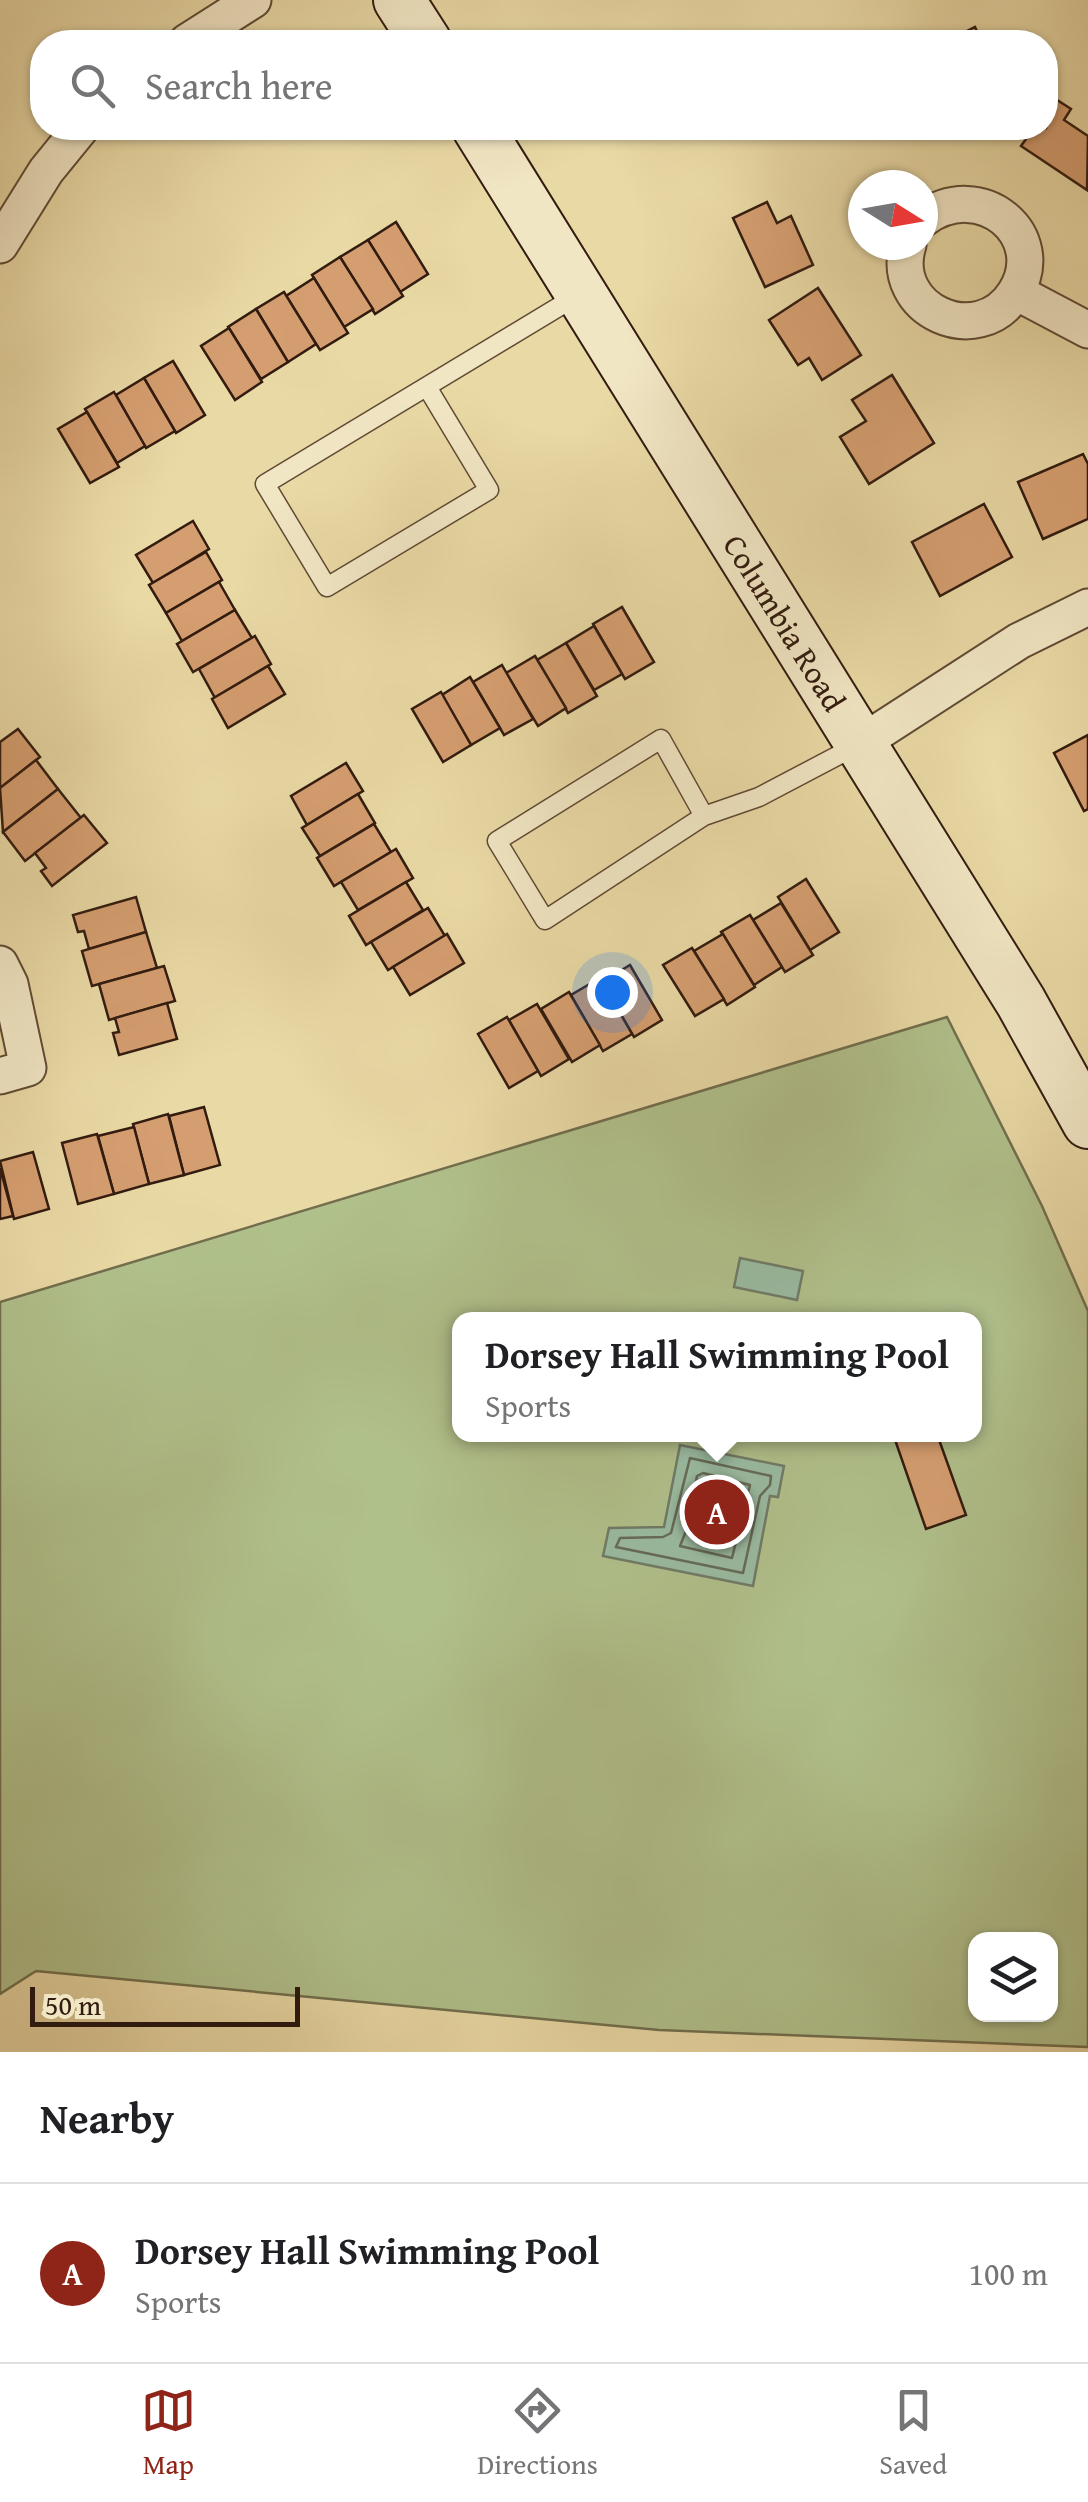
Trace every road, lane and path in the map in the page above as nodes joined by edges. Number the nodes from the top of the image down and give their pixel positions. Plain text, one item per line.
1 (253, 0) edge
2 (399, 0) edge
3 (206, 30) edge
4 (418, 30) edge
5 (71, 140) edge
6 (485, 140) edge
7 (938, 211) edge
8 (0, 245) edge
9 (906, 260) edge
10 (1016, 292) junction
11 (580, 294) junction
12 (1088, 330) edge
13 (427, 387) junction
14 (1088, 607) edge
15 (861, 743) junction
16 (704, 816) junction
17 (0, 964) edge
18 (0, 1076) edge
19 (1088, 1123) edge

1 - 3 street
2 - 4 street
5 - 8 street
6 - 11 street, Columbia Road
7 - 10 street
9 - 10 street
10 - 12 street
11 - 13 lane
11 - 15 street, Columbia Road
13 - 13 lane
14 - 15 street
15 - 16 lane
15 - 19 street, Columbia Road
16 - 16 lane
17 - 18 street

